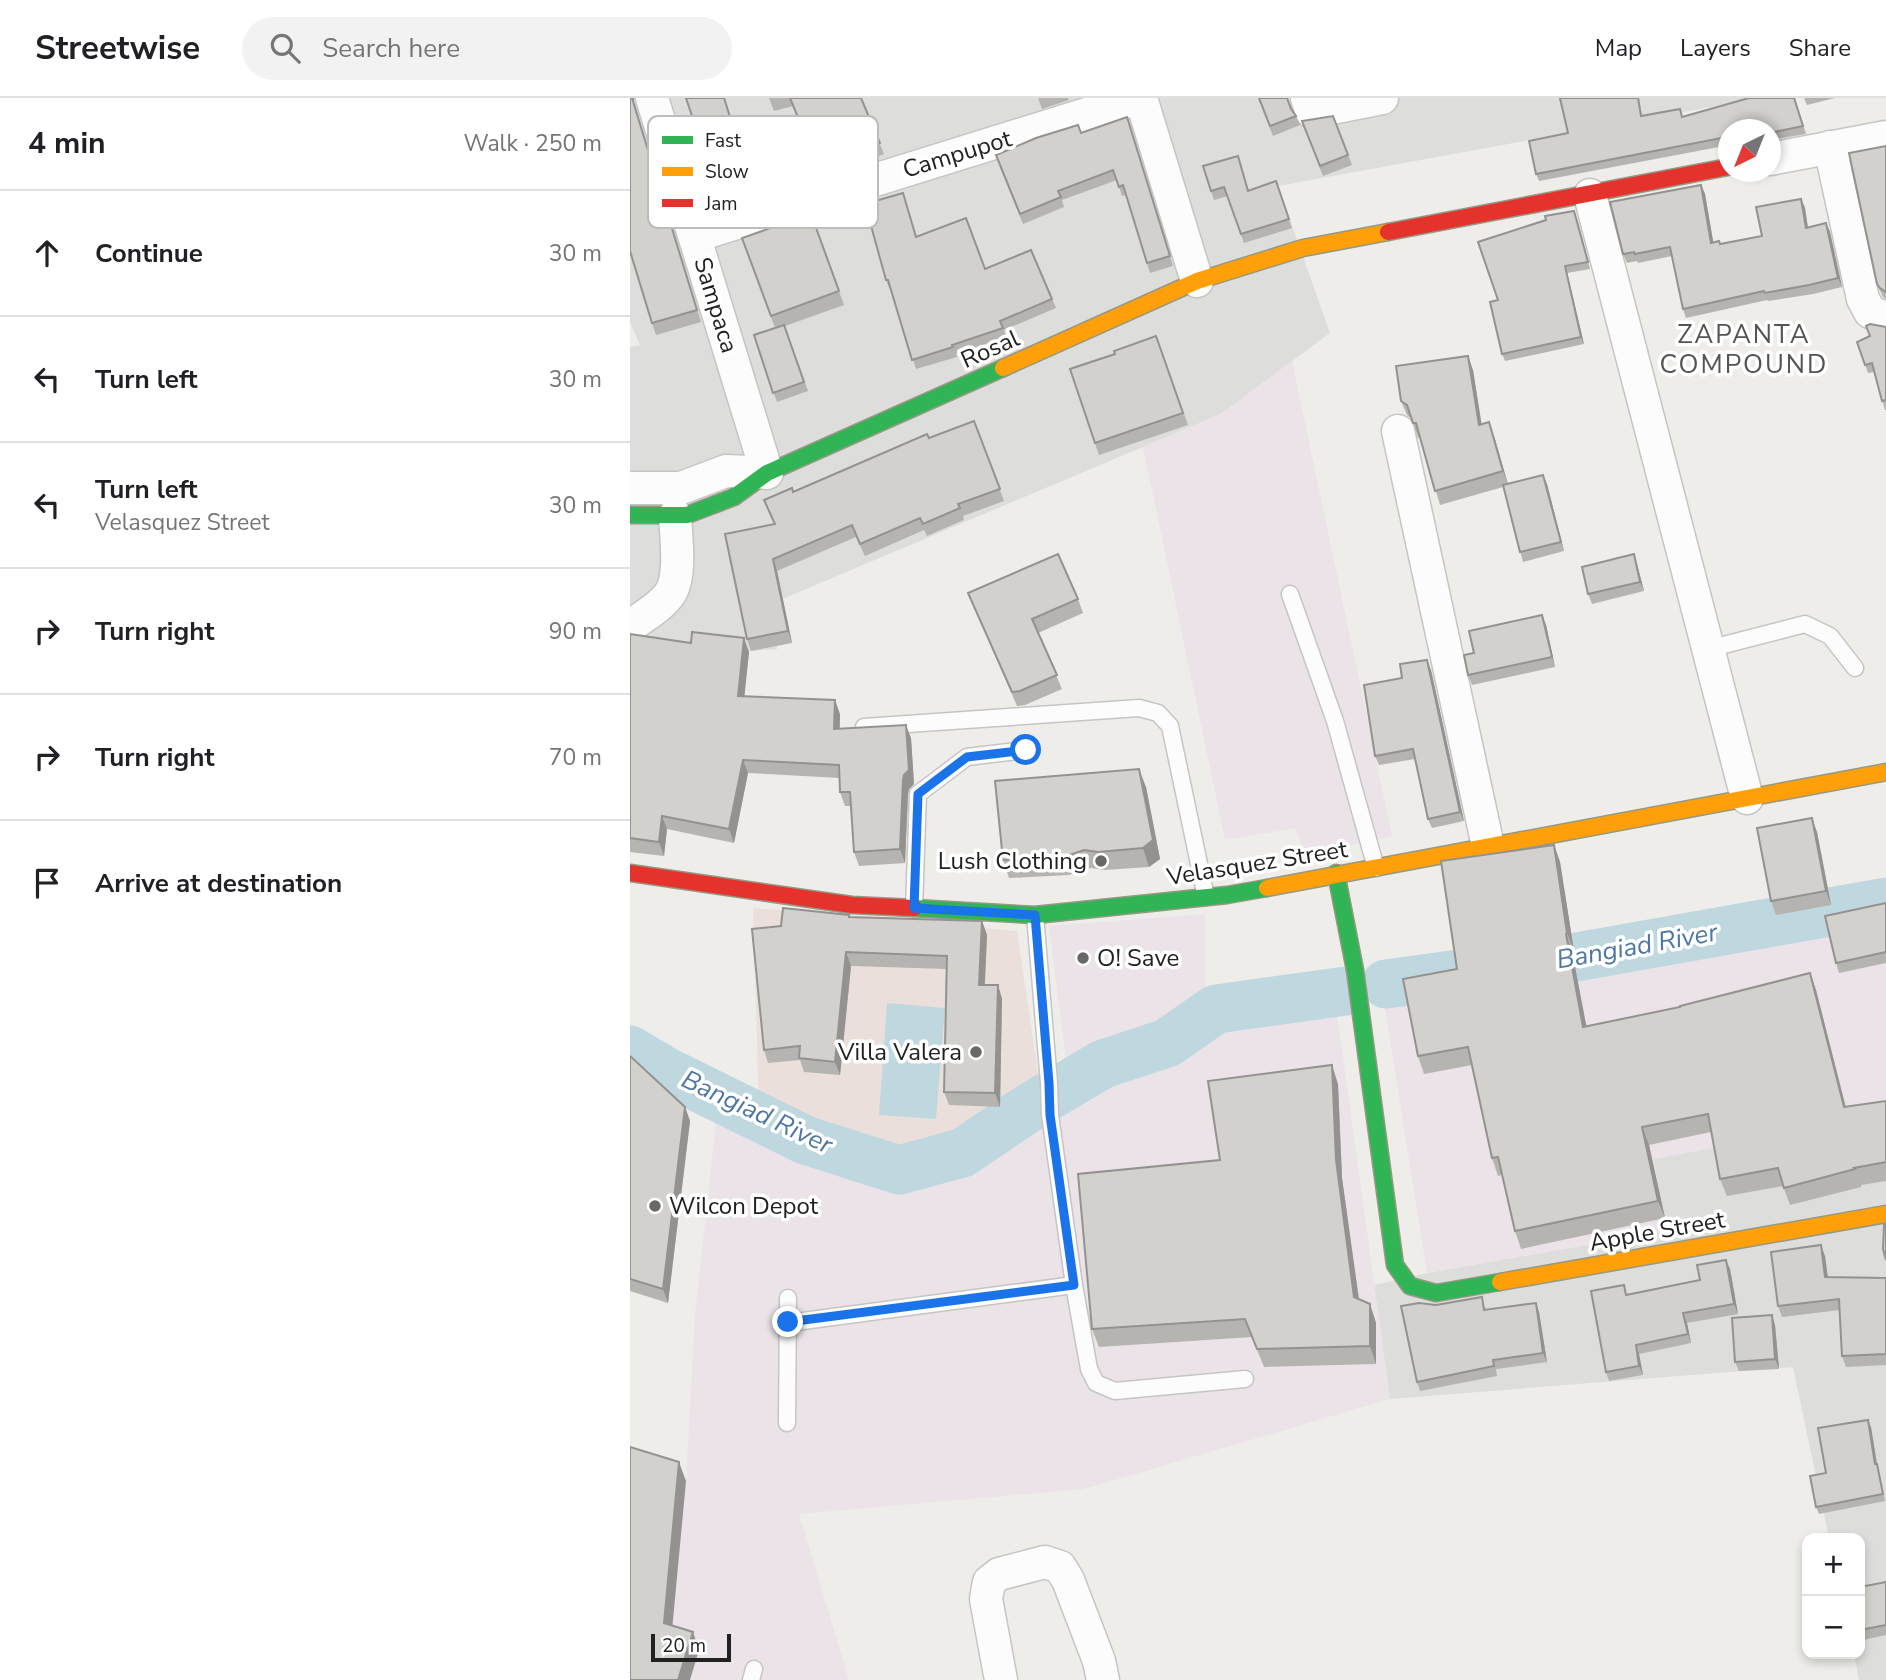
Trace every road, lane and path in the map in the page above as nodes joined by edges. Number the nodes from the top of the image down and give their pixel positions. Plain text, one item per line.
1 (652, 98) edge
2 (1139, 98) edge
3 (1307, 98) edge
4 (1382, 98) edge
5 (658, 116) edge
6 (1886, 137) edge
7 (1830, 147) junction
8 (1781, 157) edge
9 (1718, 169) edge
10 (878, 179) edge
11 (1590, 195) junction
12 (693, 228) edge
13 (721, 228) edge
14 (695, 236) junction
15 (1197, 281) junction
16 (1886, 318) edge
17 (1398, 431) dead end
18 (767, 473) junction
19 (630, 488) edge
20 (630, 515) edge
21 (675, 515) junction
22 (1290, 594) dead end
23 (630, 626) edge
24 (1708, 649) junction
25 (1855, 668) dead end
26 (864, 726) edge
27 (1026, 750) dead end
28 (1886, 772) edge
29 (1747, 798) junction
30 (1488, 846) junction
31 (1376, 868) junction
32 (630, 873) edge
33 (1336, 873) junction
34 (1206, 897) junction
35 (914, 908) junction
36 (1035, 915) junction
37 (1886, 1214) edge
38 (1074, 1285) junction
39 (788, 1298) dead end
40 (788, 1322) junction
41 (1245, 1379) dead end
42 (787, 1423) dead end
43 (1001, 1680) edge
44 (1103, 1680) edge

1 - 5 street, Sampaca
2 - 10 street, Campupot
2 - 15 street
3 - 4 street
6 - 7 street
7 - 8 street
7 - 16 street
9 - 11 street, Rosal
11 - 15 street, Rosal
11 - 24 street
12 - 14 street, Sampaca
13 - 14 street, Campupot
14 - 18 street, Sampaca
15 - 18 street, Rosal
17 - 30 street
18 - 19 street
18 - 21 street, Rosal
20 - 21 street, Rosal
21 - 23 street
22 - 31 lane
24 - 25 lane
24 - 29 street
26 - 34 lane
27 - 35 lane
28 - 29 street, Velasquez Street
29 - 30 street, Velasquez Street
30 - 31 street, Velasquez Street
31 - 33 street, Velasquez Street
32 - 35 street, Velasquez Street
33 - 34 street, Velasquez Street
33 - 37 street, Apple Street
34 - 36 street, Velasquez Street
35 - 36 street, Velasquez Street
36 - 38 lane
38 - 40 lane
38 - 41 lane
39 - 40 lane
40 - 42 lane
43 - 44 street

